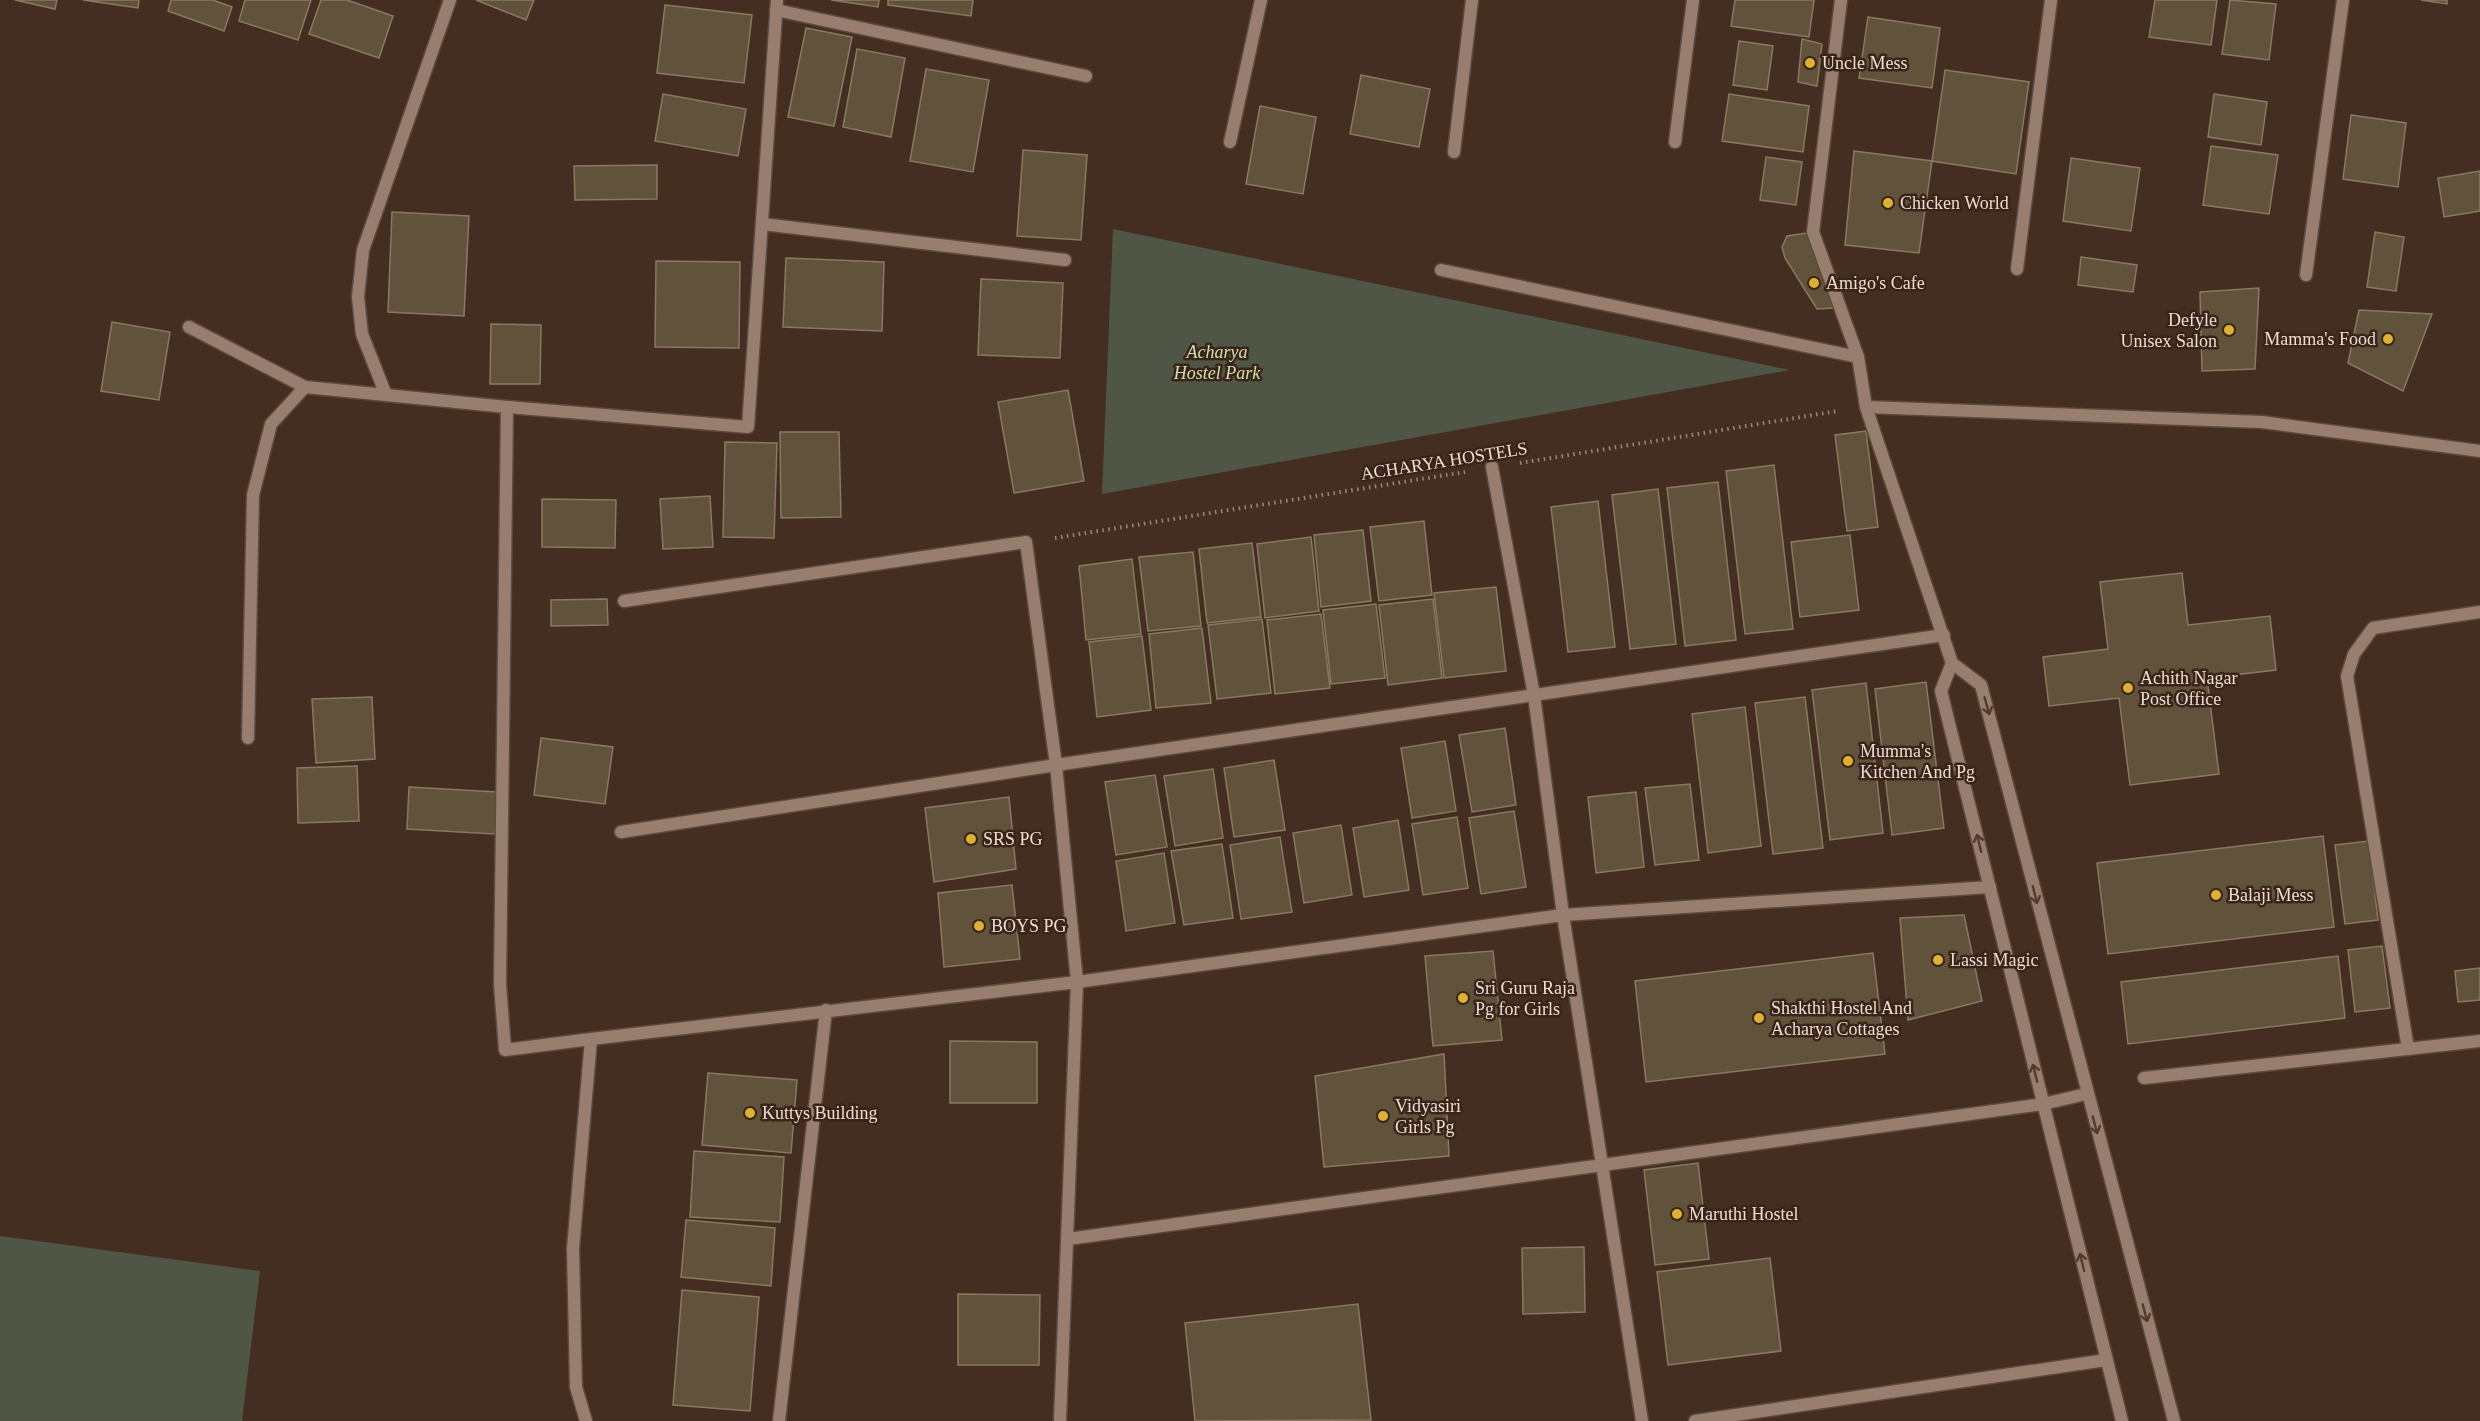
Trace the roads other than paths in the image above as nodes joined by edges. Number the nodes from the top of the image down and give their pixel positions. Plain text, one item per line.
1 (450, 0) edge
2 (1262, 0) edge
3 (1472, 0) edge
4 (1693, 0) edge
5 (1841, 0) edge
6 (2051, 0) edge
7 (2343, 0) edge
8 (777, 5) edge
9 (1086, 76) dead end
10 (1230, 142) dead end
11 (1676, 142) dead end
12 (1454, 152) dead end
13 (762, 224) junction
14 (1065, 260) dead end
15 (2017, 269) dead end
16 (1441, 270) dead end
17 (2306, 275) dead end
18 (189, 327) dead end
19 (1857, 357) junction
20 (305, 387) junction
21 (386, 395) junction
22 (507, 407) junction
23 (1866, 407) junction
24 (2480, 451) edge
25 (1492, 467) road end
26 (624, 601) dead end
27 (2480, 612) edge
28 (1944, 635) junction
29 (1952, 663) junction
30 (1534, 695) junction
31 (248, 738) dead end
32 (1056, 765) junction
33 (621, 832) dead end
34 (1990, 887) junction
35 (1563, 915) junction
36 (1077, 982) junction
37 (826, 1010) junction
38 (591, 1039) junction
39 (2480, 1041) edge
40 (2408, 1049) junction
41 (2144, 1078) dead end
42 (2086, 1094) junction
43 (2043, 1104) junction
44 (1602, 1163) junction
45 (1068, 1239) junction
46 (2106, 1360) junction
47 (586, 1421) edge
48 (779, 1421) edge
49 (1060, 1421) edge
50 (1642, 1421) edge
51 (1695, 1421) edge
52 (2122, 1421) edge
53 (2174, 1421) edge

1 - 21 street
2 - 10 street
3 - 12 street
4 - 11 street
5 - 19 street
6 - 15 street
7 - 17 street
8 - 9 street
8 - 13 street
13 - 14 street
13 - 22 street
16 - 19 street
18 - 20 street
19 - 23 street
20 - 21 street
20 - 31 street
21 - 22 street
22 - 38 street
23 - 24 street
23 - 28 street
25 - 30 street
26 - 32 street
27 - 40 street
28 - 29 street
28 - 30 street
34 -> 29 street
29 -> 42 street
30 - 32 street
30 - 35 street
32 - 33 street
32 - 36 street
34 - 35 street
43 -> 34 street
35 - 36 street
35 - 44 street
36 - 37 street
36 - 45 street
37 - 38 street
37 - 48 street
38 - 47 street
39 - 40 street
40 - 41 street
42 - 43 street
42 -> 53 street
43 - 44 street
46 -> 43 street
44 - 45 street
44 - 50 street
45 - 49 street
46 - 51 street
46 - 52 street

